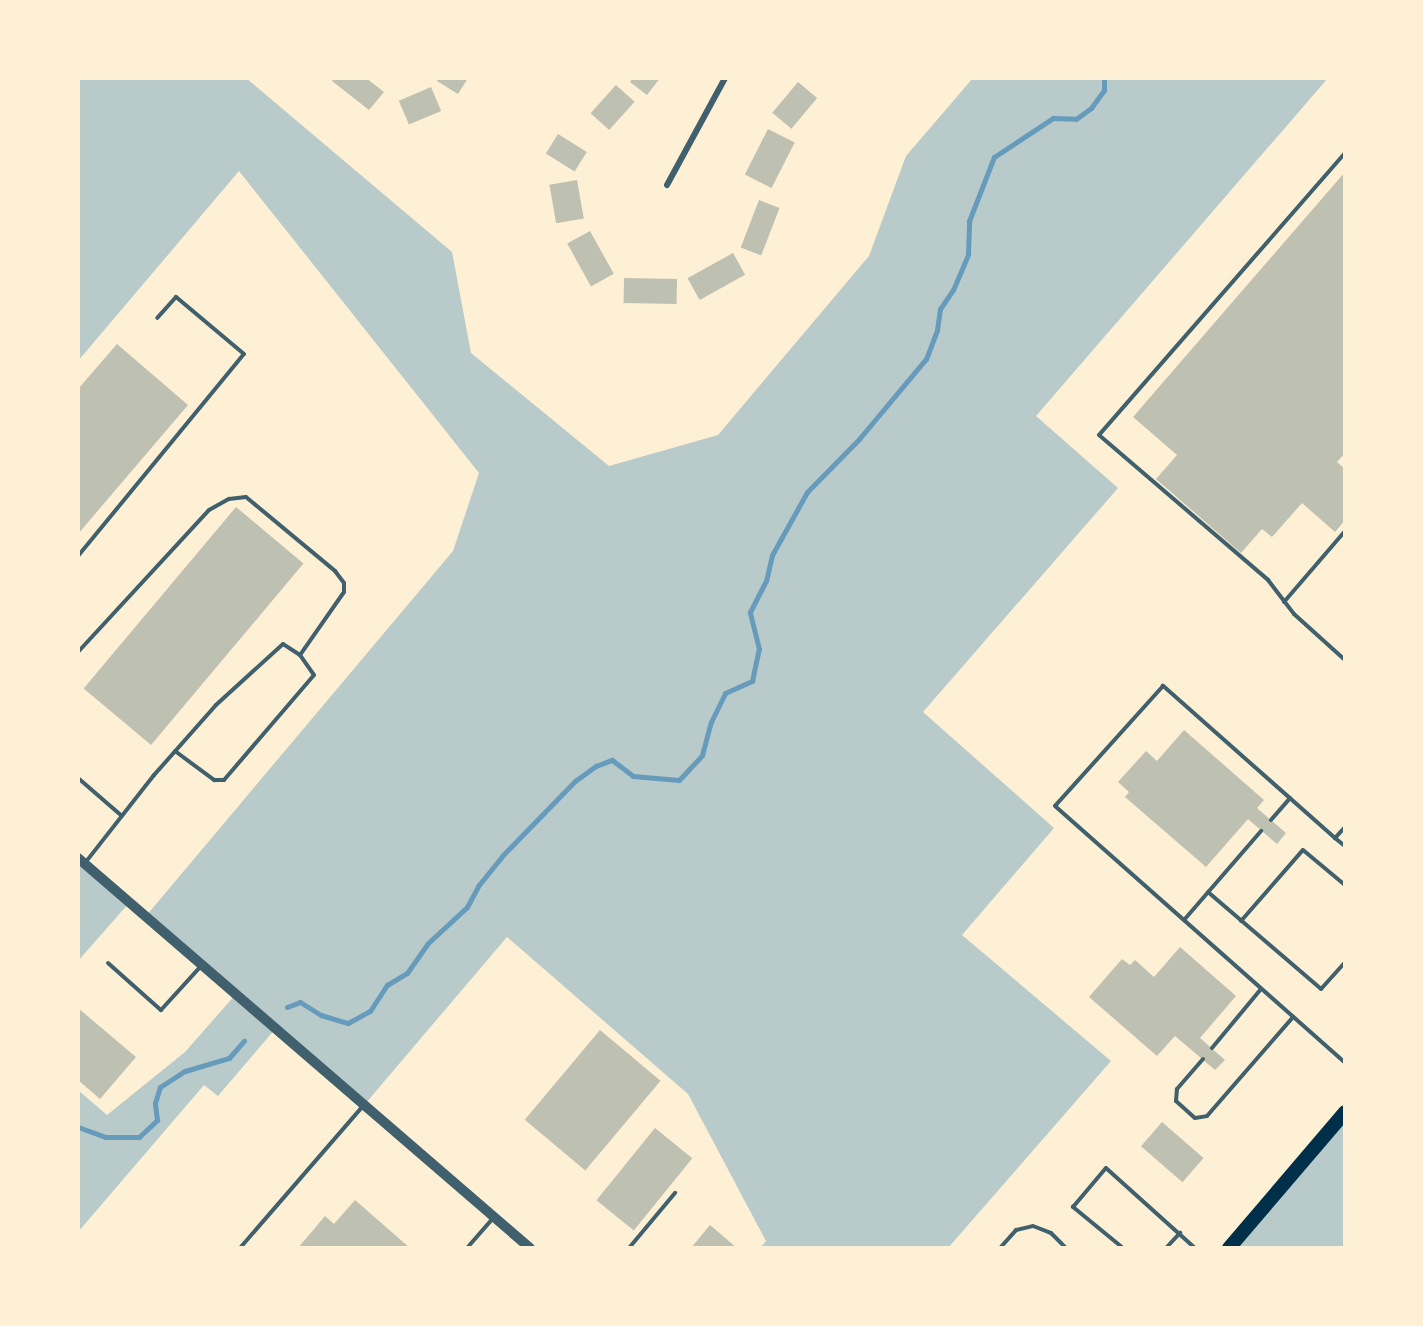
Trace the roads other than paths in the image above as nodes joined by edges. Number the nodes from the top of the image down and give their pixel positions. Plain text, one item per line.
1 (725, 78) edge
2 (1345, 153) edge
3 (667, 185) dead end
4 (158, 318) dead end
5 (1345, 531) edge
6 (78, 556) edge
7 (1284, 603) junction
8 (78, 651) edge
9 (300, 655) junction
10 (1345, 660) edge
11 (175, 751) junction
12 (78, 778) edge
13 (1290, 798) junction
14 (122, 816) junction
15 (1271, 820) dead end
16 (1345, 827) edge
17 (1261, 831) dead end
18 (1335, 838) junction
19 (1345, 846) edge
20 (81, 861) edge
21 (1345, 885) edge
22 (1208, 892) junction
23 (1184, 920) junction
24 (1241, 921) junction
25 (1345, 962) edge
26 (108, 963) dead end
27 (202, 966) junction
28 (1261, 989) junction
29 (1293, 1017) junction
30 (1212, 1048) dead end
31 (1203, 1059) dead end
32 (1345, 1064) edge
33 (365, 1104) junction
34 (1345, 1112) edge
35 (675, 1193) dead end
36 (494, 1217) junction
37 (1180, 1233) junction
38 (240, 1248) edge
39 (467, 1248) edge
40 (530, 1248) edge
41 (629, 1248) edge
42 (1000, 1248) edge
43 (1066, 1248) edge
44 (1123, 1248) edge
45 (1166, 1248) edge
46 (1195, 1248) edge
47 (1229, 1248) edge

1 - 3 street
2 - 7 lane
4 - 6 lane
5 - 7 lane
7 - 10 lane
8 - 9 lane
9 - 11 lane
9 - 11 lane
11 - 14 lane
12 - 14 lane
13 - 15 lane
13 - 18 lane
13 - 23 lane
14 - 20 lane
16 - 18 lane
17 - 22 lane
18 - 19 lane
20 - 27 street
21 - 24 lane
22 - 23 lane
22 - 24 lane
23 - 28 lane
24 - 25 lane
26 - 27 lane
27 - 33 street
28 - 29 lane
28 - 30 lane
29 - 31 lane
29 - 32 lane
33 - 36 street
33 - 38 lane
34 - 47 main road
35 - 41 lane
36 - 39 lane
36 - 40 street
37 - 44 lane
37 - 45 lane
37 - 46 lane
42 - 43 lane

